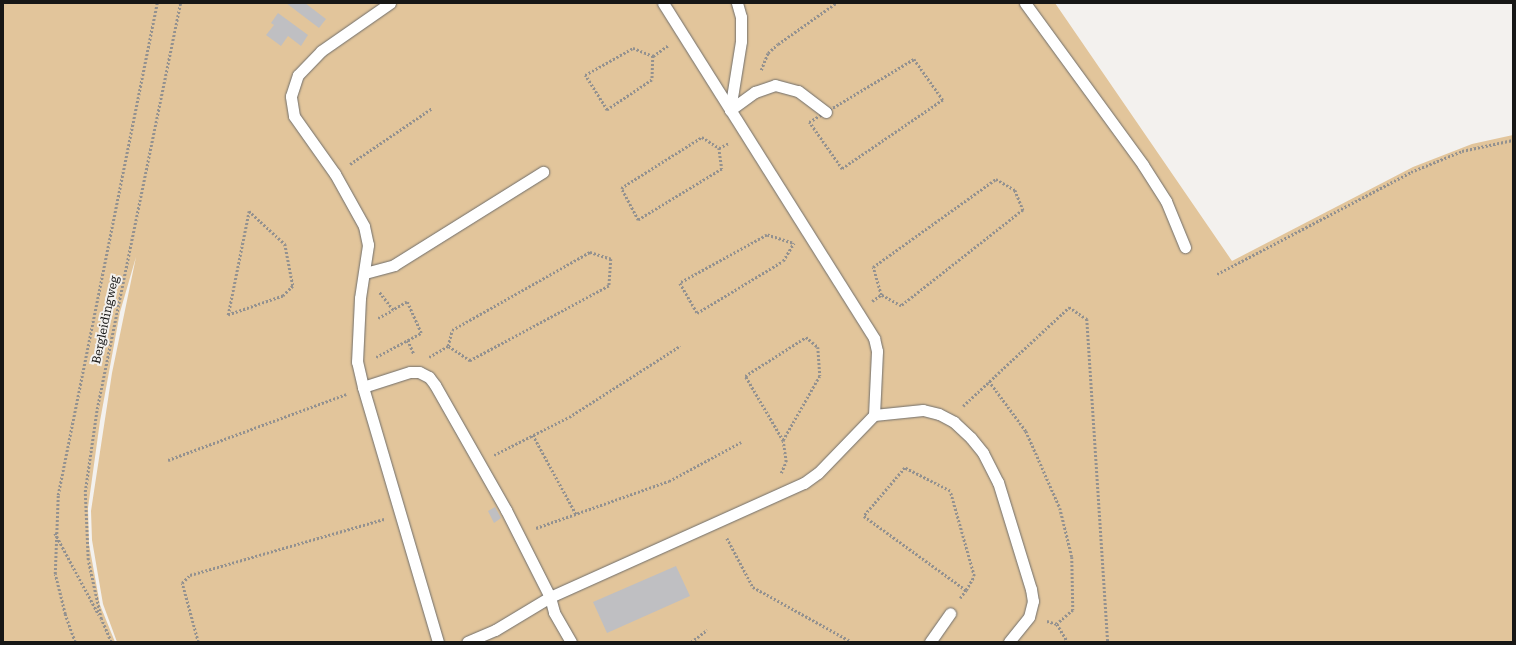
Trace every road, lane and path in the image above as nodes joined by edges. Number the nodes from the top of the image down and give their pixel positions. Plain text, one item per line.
1 (156, 3) edge
2 (180, 3) edge
3 (390, 3) edge
4 (663, 3) edge
5 (737, 3) edge
6 (836, 3) edge
7 (1025, 3) edge
8 (683, 36) junction
9 (653, 56) junction
10 (755, 92) junction
11 (432, 108) dead end
12 (730, 110) junction
13 (826, 112) junction
14 (746, 135) junction
15 (1513, 140) edge
16 (719, 148) junction
17 (543, 172) dead end
18 (335, 174) junction
19 (810, 234) junction
20 (793, 244) junction
21 (1185, 247) dead end
22 (365, 273) junction
23 (1216, 274) dead end
24 (293, 286) joint
25 (881, 295) junction
26 (393, 310) junction
27 (858, 311) junction
28 (374, 320) dead end
29 (448, 346) joint
30 (680, 346) dead end
31 (372, 359) dead end
32 (989, 381) junction
33 (363, 387) junction
34 (874, 414) junction
35 (954, 422) junction
36 (534, 435) junction
37 (783, 441) junction
38 (741, 442) dead end
39 (168, 460) dead end
40 (786, 462) dead end
41 (478, 464) junction
42 (576, 514) junction
43 (384, 519) dead end
44 (546, 524) dead end
45 (55, 532) junction
46 (729, 544) dead end
47 (966, 590) joint
48 (550, 597) junction
49 (950, 613) dead end
50 (1029, 617) junction
51 (101, 619) junction
52 (1057, 624) junction
53 (707, 630) dead end
54 (75, 642) edge
55 (111, 642) edge
56 (198, 642) edge
57 (438, 642) edge
58 (467, 642) edge
59 (571, 642) edge
60 (691, 642) edge
61 (852, 642) edge
62 (930, 642) edge
63 (1009, 642) edge
64 (1068, 642) edge
65 (1108, 642) edge

1 - 45 path, Bergleidingweg
2 - 51 path, Bergleidingweg
3 - 18 lane
4 - 8 lane
5 - 12 lane
6 - 10 path
7 - 21 lane
8 - 9 path
8 - 12 lane
9 - 9 path
10 - 12 lane
10 - 13 lane
11 - 18 path
12 - 14 lane
13 - 13 path
14 - 16 path
14 - 19 lane
15 - 23 path
16 - 16 path
17 - 22 lane
18 - 22 lane
19 - 20 path
19 - 27 lane
20 - 20 path
22 - 26 path
22 - 33 lane
24 - 24 path
25 - 25 path
25 - 27 path
26 - 28 path
26 - 31 path
27 - 34 lane
29 - 29 path
30 - 36 path
32 - 35 path
32 - 52 path
32 - 65 path
33 - 39 path
33 - 41 lane
33 - 57 lane
34 - 35 lane
34 - 48 lane
35 - 50 lane
36 - 41 path
36 - 42 path
37 - 37 path
37 - 40 path
38 - 42 path
41 - 48 lane
42 - 44 path
43 - 56 path
45 - 51 path
45 - 54 path, Bergleidingweg
46 - 61 path
47 - 47 path
48 - 58 lane
48 - 59 lane
49 - 62 lane
50 - 52 path
50 - 63 lane
51 - 55 path, Bergleidingweg
52 - 64 path
53 - 60 path

